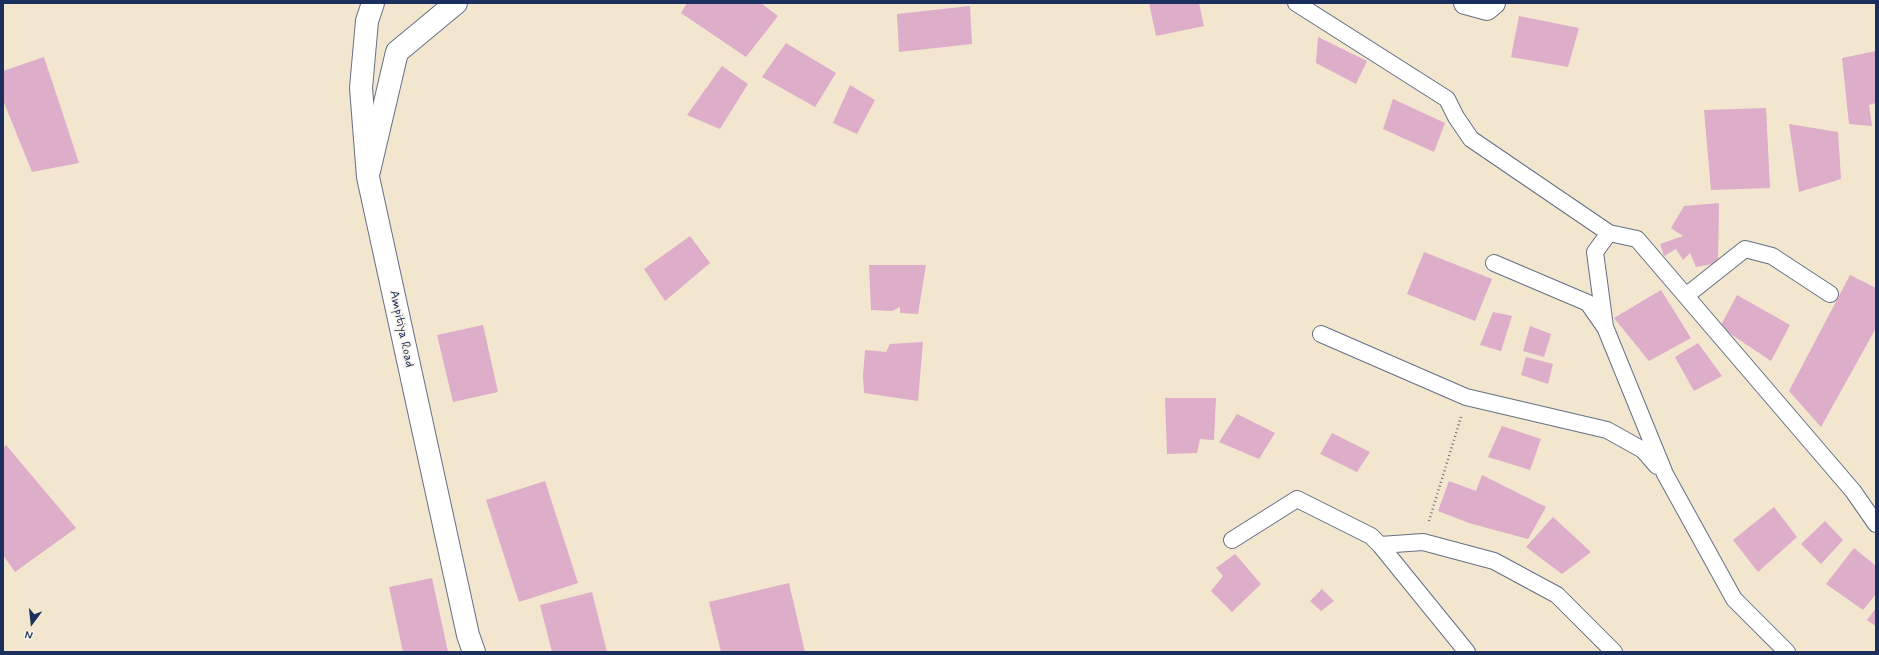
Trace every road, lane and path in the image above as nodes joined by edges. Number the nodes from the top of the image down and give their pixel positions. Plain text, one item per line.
1 (373, 3) edge
2 (456, 3) edge
3 (1296, 3) edge
4 (1465, 3) edge
5 (1494, 3) edge
6 (368, 177) junction
7 (1609, 233) junction
8 (1494, 263) dead end
9 (1830, 294) dead end
10 (1687, 295) junction
11 (1604, 327) junction
12 (1321, 334) dead end
13 (1466, 397) junction
14 (1665, 474) junction
15 (1876, 524) edge
16 (1232, 540) dead end
17 (1423, 542) junction
18 (1380, 545) junction
19 (474, 652) edge
20 (1467, 652) edge
21 (1614, 652) edge
22 (1787, 652) edge

1 - 6 main road, Ampitiya Road
2 - 6 main road
3 - 7 lane
4 - 5 main road
6 - 19 main road, Ampitiya Road
7 - 10 lane
7 - 11 lane
8 - 11 lane
9 - 10 lane
10 - 15 lane
11 - 14 lane
12 - 13 lane
13 - 14 lane
13 - 17 path
14 - 22 lane
16 - 18 lane
17 - 18 lane
17 - 21 lane
18 - 20 lane

